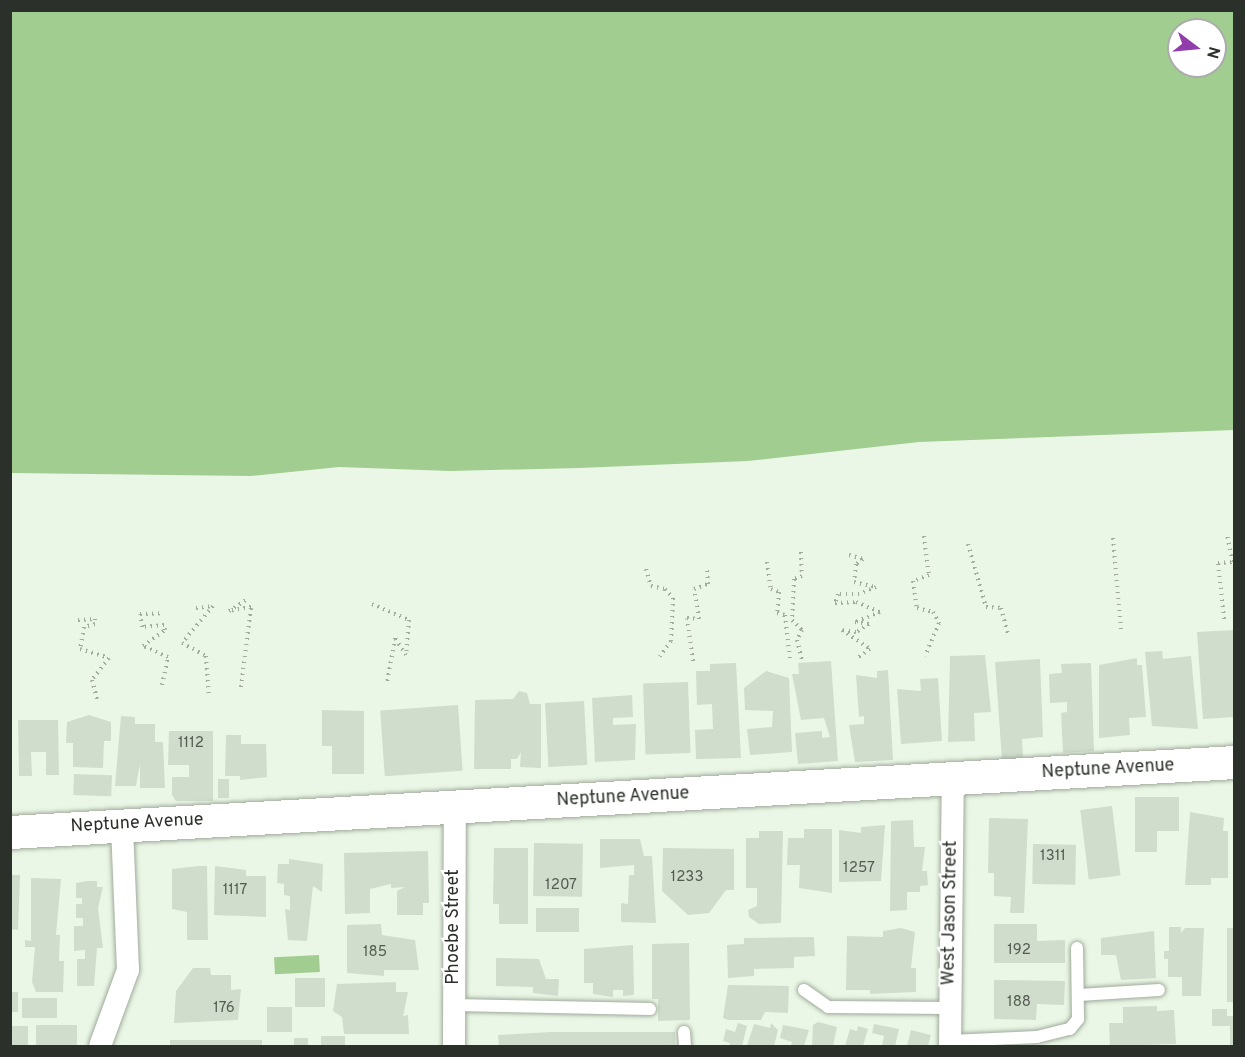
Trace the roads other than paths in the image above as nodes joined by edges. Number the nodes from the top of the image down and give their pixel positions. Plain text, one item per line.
1 (1234, 762) edge
2 (953, 779) junction
3 (455, 807) junction
4 (122, 825) junction
5 (10, 832) edge
6 (1077, 948) dead end
7 (804, 990) dead end
8 (1160, 990) dead end
9 (1079, 995) junction
10 (454, 1005) junction
11 (950, 1008) junction
12 (650, 1009) dead end
13 (684, 1032) dead end
14 (950, 1044) edge
15 (100, 1047) edge
16 (454, 1047) edge
17 (685, 1047) edge

1 - 2 street, Neptune Avenue
2 - 3 street, Neptune Avenue
2 - 11 street, West Jason Street
3 - 4 street, Neptune Avenue
3 - 10 street, Phoebe Street
4 - 5 street, Neptune Avenue
4 - 15 street
6 - 9 lane
7 - 11 lane
8 - 9 lane
9 - 14 lane
10 - 12 lane
10 - 16 street, Phoebe Street
11 - 14 street, West Jason Street
13 - 17 lane

